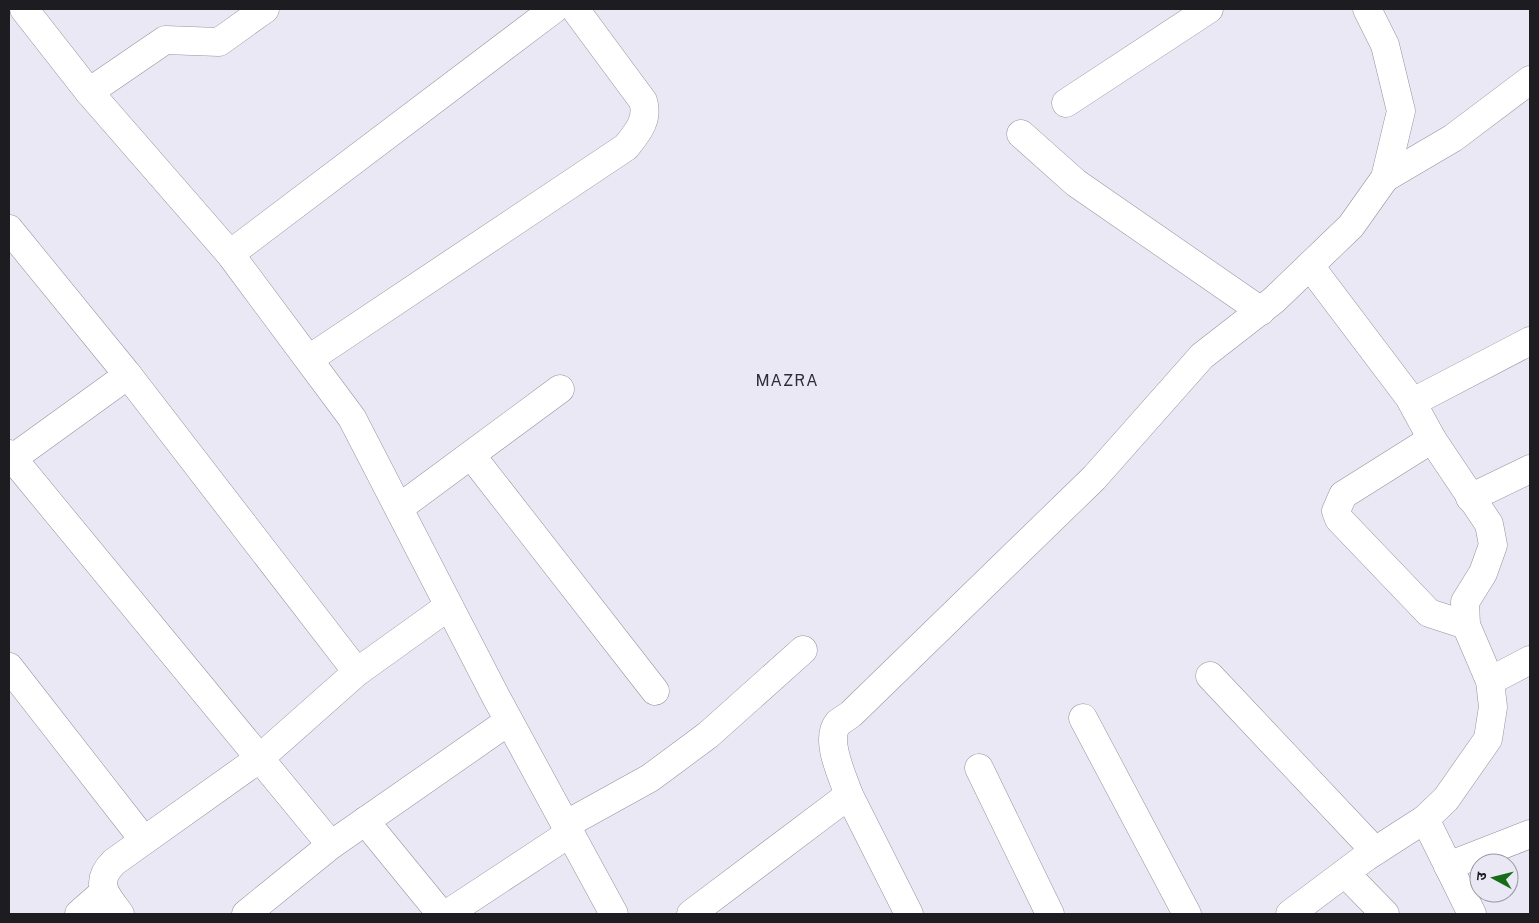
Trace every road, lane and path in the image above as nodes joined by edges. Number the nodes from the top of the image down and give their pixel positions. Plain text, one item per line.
1 (24, 9) edge
2 (265, 9) edge
3 (554, 9) edge
4 (575, 9) edge
5 (1209, 9) edge
6 (1366, 9) edge
7 (1530, 80) edge
8 (89, 92) junction
9 (1066, 103) dead end
10 (1022, 134) dead end
11 (1385, 178) junction
12 (9, 229) edge
13 (230, 254) junction
14 (1310, 266) junction
15 (1261, 311) junction
16 (1530, 341) edge
17 (309, 359) junction
18 (128, 375) junction
19 (560, 389) dead end
20 (1413, 402) junction
21 (1432, 439) junction
22 (471, 455) junction
23 (10, 458) edge
24 (1530, 469) edge
25 (1470, 498) junction
26 (399, 508) junction
27 (450, 606) junction
28 (1466, 625) junction
29 (803, 650) dead end
30 (1530, 660) edge
31 (9, 667) edge
32 (358, 672) junction
33 (1210, 676) dead end
34 (1490, 681) junction
35 (655, 691) dead end
36 (1083, 718) dead end
37 (509, 721) junction
38 (260, 758) junction
39 (979, 768) dead end
40 (849, 795) junction
41 (1425, 819) junction
42 (365, 821) junction
43 (568, 829) junction
44 (1530, 834) edge
45 (143, 839) junction
46 (331, 845) junction
47 (1375, 851) junction
48 (1448, 866) junction
49 (1345, 873) junction
50 (104, 892) junction
51 (79, 914) edge
52 (120, 914) edge
53 (246, 914) edge
54 (441, 914) edge
55 (447, 914) edge
56 (614, 914) edge
57 (692, 914) edge
58 (909, 914) edge
59 (1050, 914) edge
60 (1187, 914) edge
61 (1290, 914) edge
62 (1385, 914) edge
63 (1472, 914) edge

1 - 8 street
2 - 8 street
3 - 13 street
4 - 17 street
5 - 9 street
6 - 11 street
7 - 11 street
8 - 13 street
10 - 15 street
11 - 14 street
12 - 18 street
13 - 17 street
14 - 15 street
14 - 20 street
15 - 40 street
16 - 20 street
17 - 26 street
18 - 23 street
18 - 32 street
19 - 22 street
20 - 21 street
21 - 25 street
21 - 28 street
22 - 26 street
22 - 35 street
23 - 38 street
24 - 25 street
25 - 28 street
26 - 27 street
27 - 32 street
27 - 37 street
28 - 34 street
29 - 43 street
30 - 34 street
31 - 45 street
32 - 38 street
33 - 47 street
34 - 41 street
36 - 60 street
37 - 42 street
37 - 43 street
38 - 45 street
38 - 46 street
39 - 59 street
40 - 57 street
40 - 58 street
41 - 47 street
41 - 48 street
42 - 46 street
42 - 54 street
43 - 55 street
43 - 56 street
44 - 48 street
45 - 50 street
46 - 53 street
47 - 49 street
48 - 63 street
49 - 61 street
49 - 62 street
50 - 51 street
50 - 52 street

